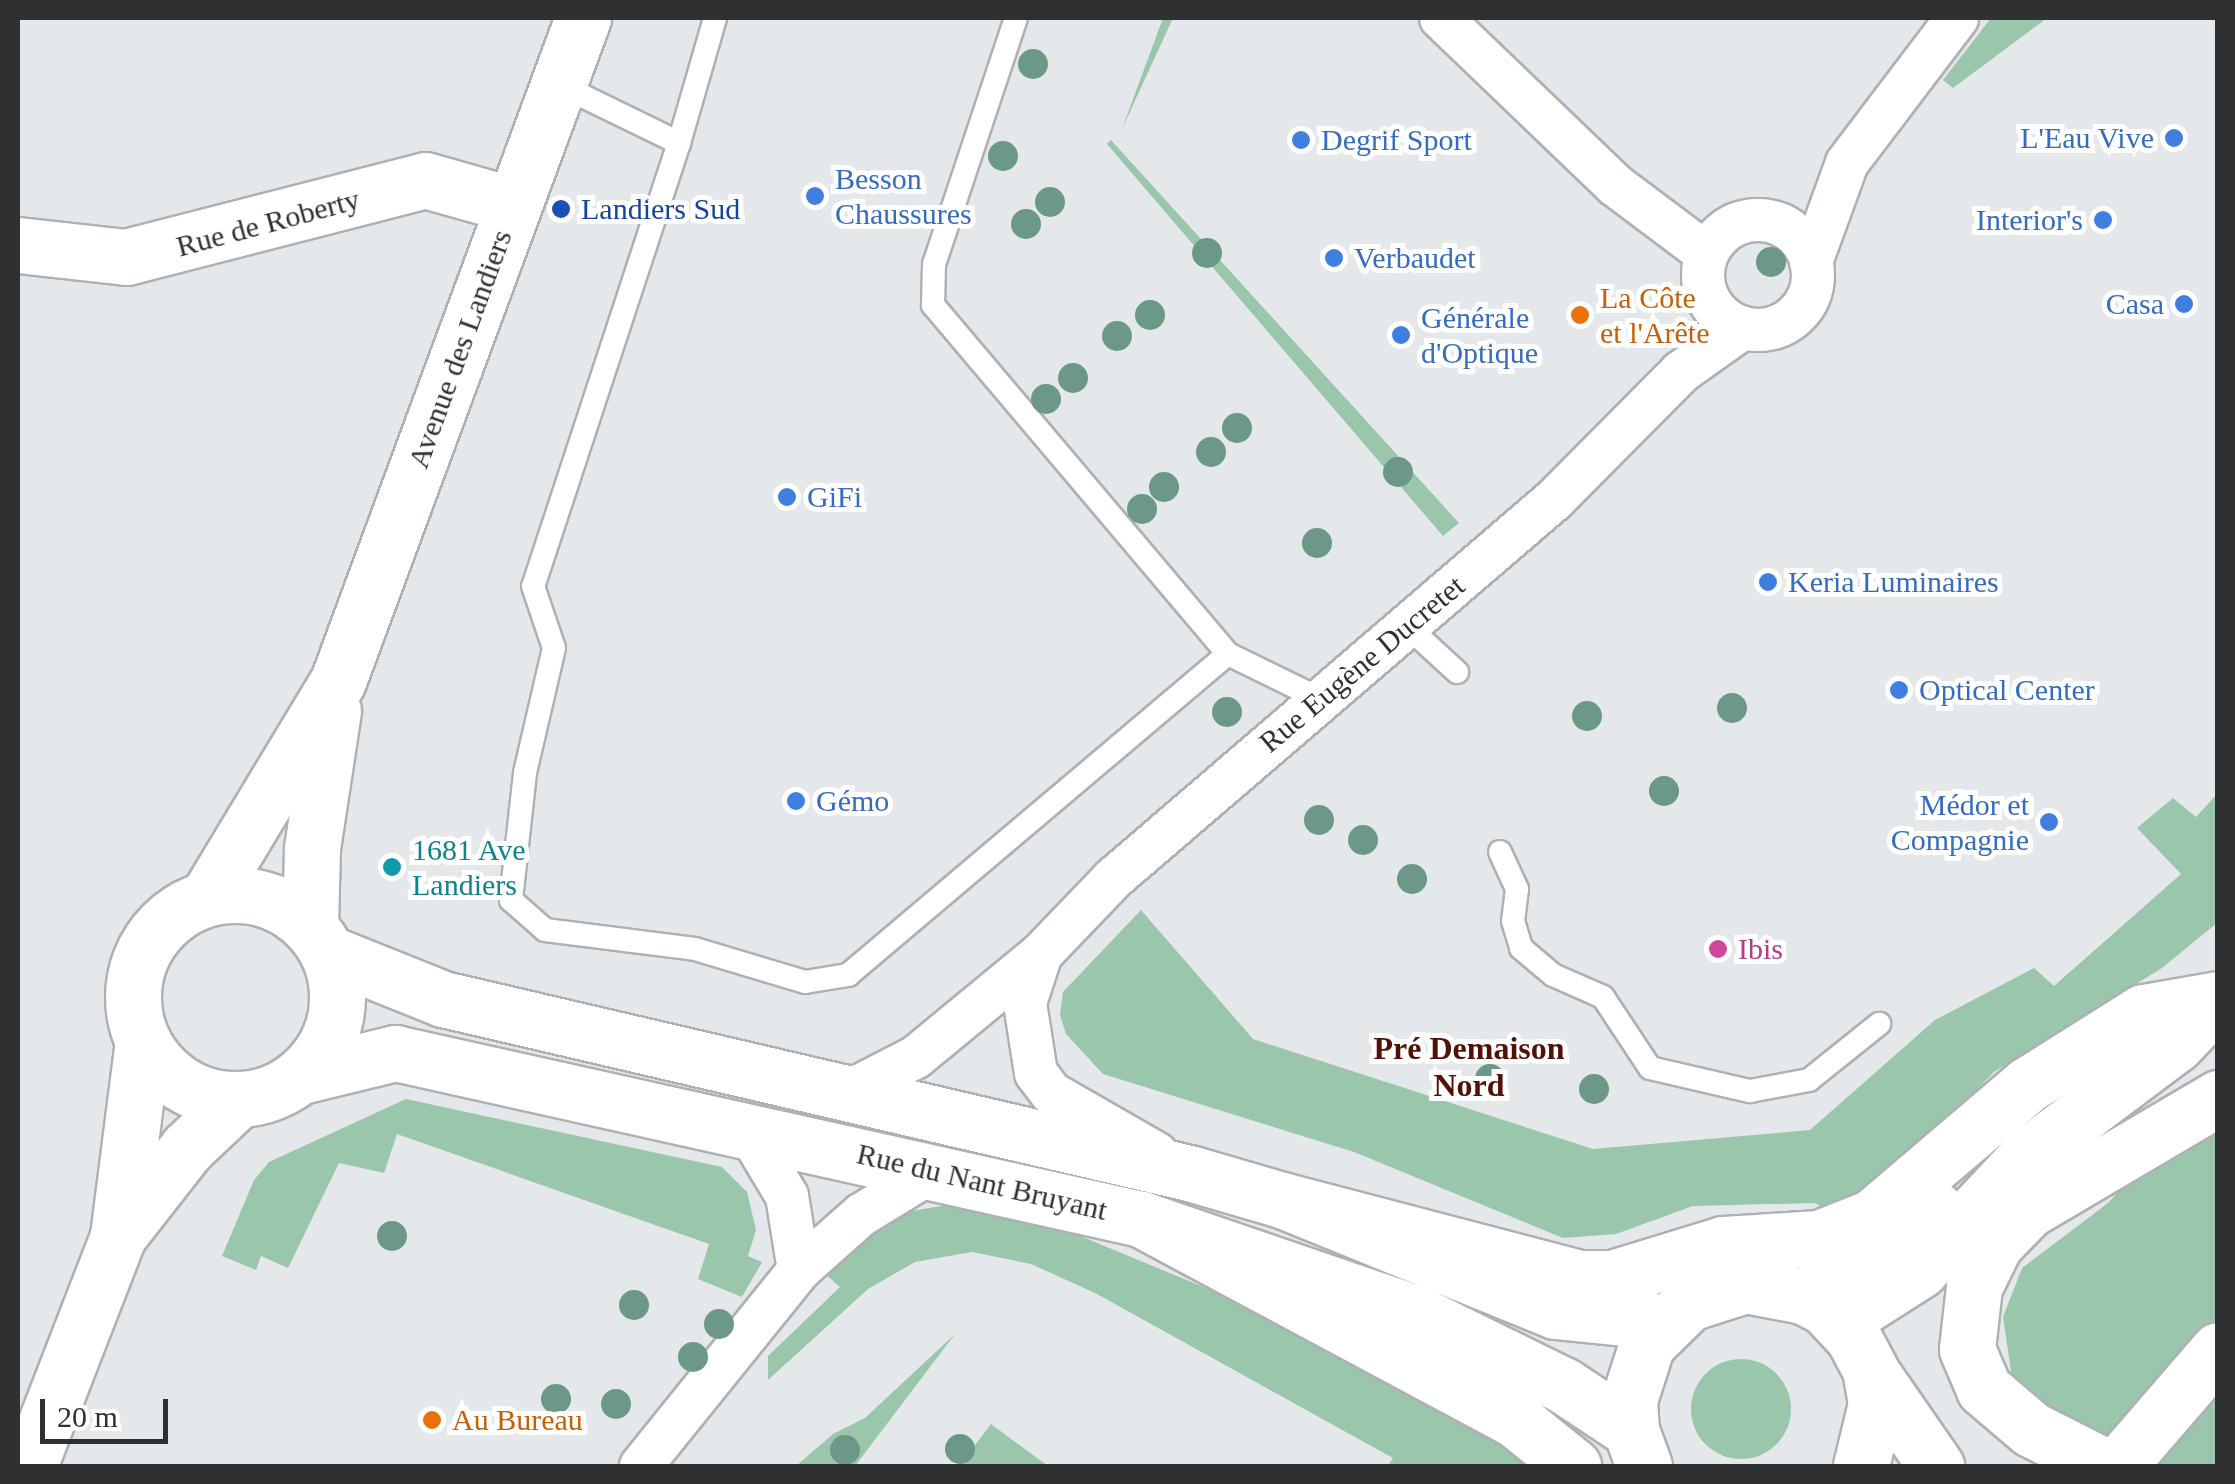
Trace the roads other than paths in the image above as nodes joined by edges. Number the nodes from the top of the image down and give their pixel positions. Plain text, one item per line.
1 (582, 18) edge
2 (715, 18) edge
3 (1016, 18) edge
4 (1441, 18) edge
5 (1957, 18) edge
6 (558, 84) junction
7 (679, 142) junction
8 (1847, 163) junction
9 (514, 204) junction
10 (1763, 220) junction
11 (18, 246) edge
12 (1811, 262) junction
13 (1707, 274) junction
14 (1742, 328) junction
15 (1681, 372) junction
16 (1407, 626) junction
17 (1228, 654) junction
18 (1457, 672) dead end
19 (338, 681) junction
20 (1320, 699) junction
21 (1500, 852) dead end
22 (207, 898) junction
23 (319, 940) junction
24 (1041, 954) junction
25 (2218, 999) edge
26 (1878, 1024) dead end
27 (143, 1042) junction
28 (301, 1076) junction
29 (848, 1092) junction
30 (2218, 1098) edge
31 (240, 1099) junction
32 (747, 1129) junction
33 (936, 1169) junction
34 (1192, 1174) junction
35 (1282, 1200) junction
36 (1141, 1220) junction
37 (118, 1236) junction
38 (800, 1270) junction
39 (1821, 1308) junction
40 (1665, 1322) junction
41 (2218, 1350) edge
42 (1870, 1370) junction
43 (1637, 1448) edge
44 (29, 1466) edge
45 (640, 1466) edge
46 (1573, 1466) edge
47 (1861, 1466) edge
48 (1936, 1466) edge
49 (2104, 1466) edge
50 (2118, 1466) edge

1 - 6 main road, Avenue des Landiers
2 - 7 lane
3 - 17 lane
4 - 13 street
5 - 8 street
6 - 7 lane
6 - 9 main road, Avenue des Landiers
7 - 17 lane
8 - 10 street
8 - 12 street
9 - 11 main road, Rue de Roberty
9 - 19 main road, Avenue des Landiers
10 - 12 street
10 - 13 street
12 - 14 street
13 - 14 street
13 - 15 street, Rue Eugène Ducretet
14 - 15 street, Rue Eugène Ducretet
15 - 16 street, Rue Eugène Ducretet
16 - 18 lane
16 - 20 street, Rue Eugène Ducretet
17 - 20 lane
19 - 22 main road, Avenue des Landiers
19 - 23 main road, Avenue des Landiers
20 - 24 street, Rue Eugène Ducretet
21 - 26 lane
22 - 23 main road
22 - 27 main road
23 - 28 main road
23 - 29 main road, Rue du Nant Bruyant
24 - 29 street, Rue Eugène Ducretet
24 - 34 street, Rue Eugène Ducretet
25 - 35 main road
25 - 39 main road
27 - 31 main road
27 - 37 main road
28 - 31 main road
28 - 32 main road, Rue du Nant Bruyant
29 - 34 main road, Rue du Nant Bruyant
30 - 49 main road
31 - 37 main road
32 - 33 main road, Rue du Nant Bruyant
32 - 38 street
33 - 36 main road, Rue du Nant Bruyant
33 - 38 street
34 - 35 main road, Rue du Nant Bruyant
35 - 40 main road, Rue du Nant Bruyant
36 - 43 main road, Rue du Nant Bruyant
36 - 46 main road
37 - 44 main road
38 - 45 street
39 - 40 main road
39 - 42 main road
40 - 43 main road
41 - 50 main road
42 - 47 main road
42 - 48 main road

